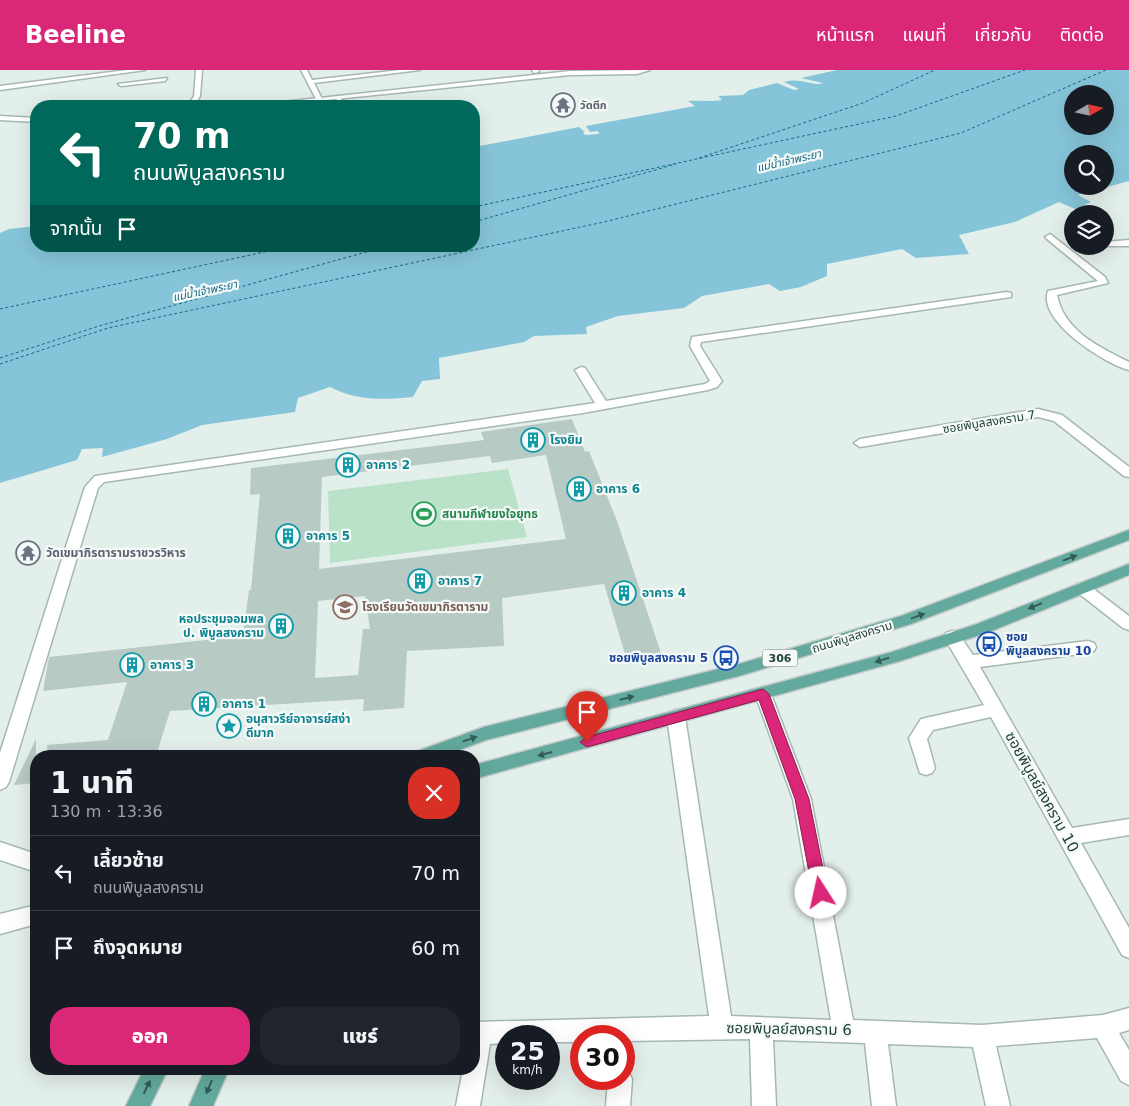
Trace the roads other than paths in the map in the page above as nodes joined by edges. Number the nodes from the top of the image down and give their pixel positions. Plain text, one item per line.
1 (142, 70) edge
2 (199, 70) edge
3 (304, 70) edge
4 (417, 70) edge
5 (647, 70) edge
6 (126, 71) edge
7 (59, 72) dead end
8 (166, 79) dead end
9 (0, 82) edge
10 (310, 82) junction
11 (15, 86) junction
12 (0, 88) edge
13 (20, 97) dead end
14 (338, 98) joint
15 (319, 99) junction
16 (200, 100) edge
17 (309, 100) edge
18 (0, 118) edge
19 (30, 120) edge
20 (1050, 237) dead end
21 (1129, 242) edge
22 (1114, 244) edge
23 (1062, 247) joint
24 (1007, 295) dead end
25 (1129, 367) edge
26 (581, 370) dead end
27 (602, 405) junction
28 (860, 443) dead end
29 (1129, 473) edge
30 (1129, 535) edge
31 (1129, 569) edge
32 (1082, 588) junction
33 (1129, 624) edge
34 (952, 637) junction
35 (1088, 647) dead end
36 (969, 662) junction
37 (763, 694) junction
38 (996, 709) junction
39 (676, 717) junction
40 (440, 750) edge
41 (926, 768) dead end
42 (480, 770) edge
43 (0, 782) edge
44 (1129, 827) edge
45 (1067, 837) junction
46 (0, 851) edge
47 (30, 860) edge
48 (30, 916) edge
49 (0, 924) edge
50 (1129, 948) edge
51 (1129, 1019) edge
52 (1103, 1026) junction
53 (722, 1028) junction
54 (761, 1029) junction
55 (844, 1030) junction
56 (875, 1032) junction
57 (635, 1033) edge
58 (480, 1034) edge
59 (570, 1034) edge
60 (982, 1036) junction
61 (1129, 1073) edge
62 (153, 1075) edge
63 (214, 1075) edge
64 (472, 1075) edge
65 (619, 1090) edge
66 (138, 1106) edge
67 (201, 1106) edge
68 (468, 1106) edge
69 (618, 1106) edge
70 (764, 1106) edge
71 (884, 1106) edge
72 (998, 1106) edge

1 - 6 street
2 - 16 street
3 - 10 street
4 - 10 street
5 - 14 street
6 - 8 street
6 - 11 street
7 - 9 street
10 - 15 street
11 - 12 street
11 - 13 street
14 - 15 street
15 - 17 street
18 - 19 street
20 - 23 street
21 - 22 street
23 - 25 street
24 - 27 street
26 - 27 street
27 - 43 street
28 - 29 street, ซอยพิบูลสงคราม 7
40 -> 30 main road, ถนนพิบูลสงคราม / 306
31 - 32 main road, 306
32 - 33 street
32 -> 34 main road, 306
34 - 36 street, ซอยพิบูลย์สงคราม 10
34 -> 37 main road, 306
35 - 36 street
36 - 38 street, ซอยพิบูลย์สงคราม 10
37 - 39 main road, 306
37 - 55 street
38 - 41 street
38 - 45 street, ซอยพิบูลย์สงคราม 10
39 -> 42 main road, 306
39 - 53 street
44 - 45 street
45 - 50 street, ซอยพิบูลย์สงคราม 10
46 - 47 street
48 - 49 street
51 - 52 street
52 - 60 street, ซอยพิบูลย์สงคราม 6
52 - 61 street
53 - 54 street, ซอยพิบูลย์สงคราม 6
53 - 57 street, ซอยพิบูลย์สงคราม 6
54 - 55 street, ซอยพิบูลย์สงคราม 6
54 - 70 street
55 - 56 street, ซอยพิบูลย์สงคราม 6
56 - 60 street, ซอยพิบูลย์สงคราม 6
56 - 71 street
58 - 59 street, ซอยพิบูลย์สงคราม 6
60 - 72 street
66 -> 62 main road
63 -> 67 main road
64 - 68 street
65 - 69 street

